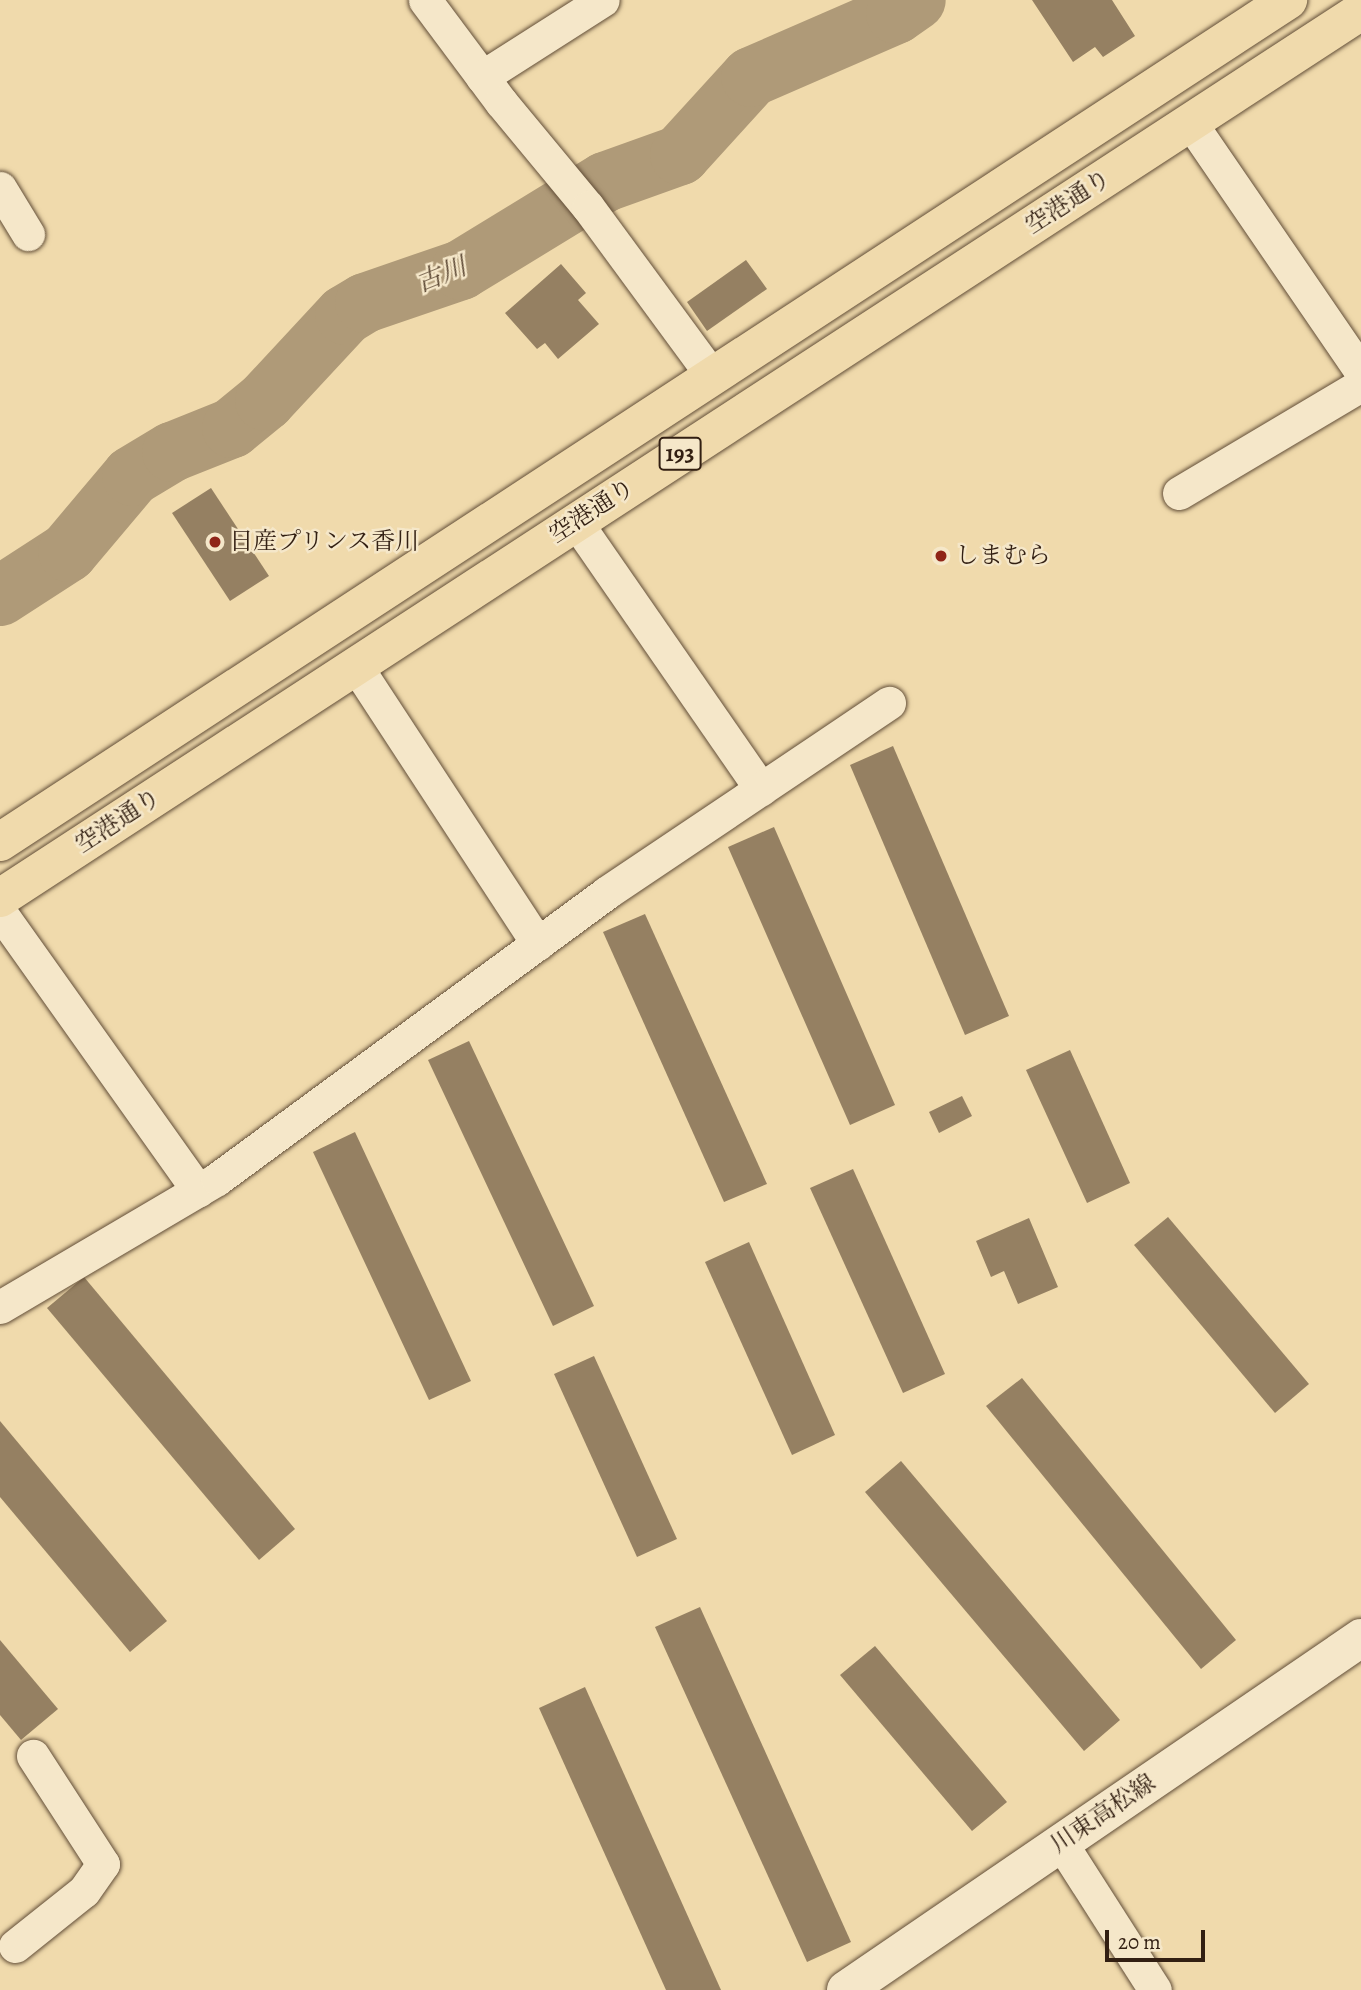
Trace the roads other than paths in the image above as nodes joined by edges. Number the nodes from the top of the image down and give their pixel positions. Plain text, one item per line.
1 (425, 0) edge
2 (603, 0) edge
3 (1288, 0) edge
4 (1361, 10) edge
5 (482, 77) junction
6 (1190, 122) junction
7 (0, 188) edge
8 (28, 234) dead end
9 (1361, 372) edge
10 (712, 376) junction
11 (1361, 385) edge
12 (1179, 493) dead end
13 (576, 522) junction
14 (356, 666) junction
15 (889, 703) dead end
16 (761, 789) junction
17 (0, 842) edge
18 (0, 898) edge
19 (0, 912) edge
20 (538, 944) junction
21 (198, 1191) junction
22 (0, 1307) edge
23 (1361, 1638) edge
24 (33, 1756) dead end
25 (1060, 1843) junction
26 (15, 1946) dead end
27 (846, 1990) edge
28 (1155, 1990) edge

1 - 5 street
2 - 5 street
3 - 10 highway, 空港通り / 193
4 - 6 highway, 空港通り / 193
5 - 10 street
6 - 9 street
6 - 13 highway, 空港通り / 193
7 - 8 street
10 - 17 highway, 空港通り / 193
11 - 12 street
13 - 14 highway, 空港通り / 193
13 - 16 street
14 - 18 highway, 空港通り / 193
14 - 20 street
15 - 16 street
16 - 20 street
19 - 21 street
20 - 21 street
21 - 22 street
23 - 25 main road, 川東高松線
24 - 26 street
25 - 27 main road, 川東高松線
25 - 28 street

